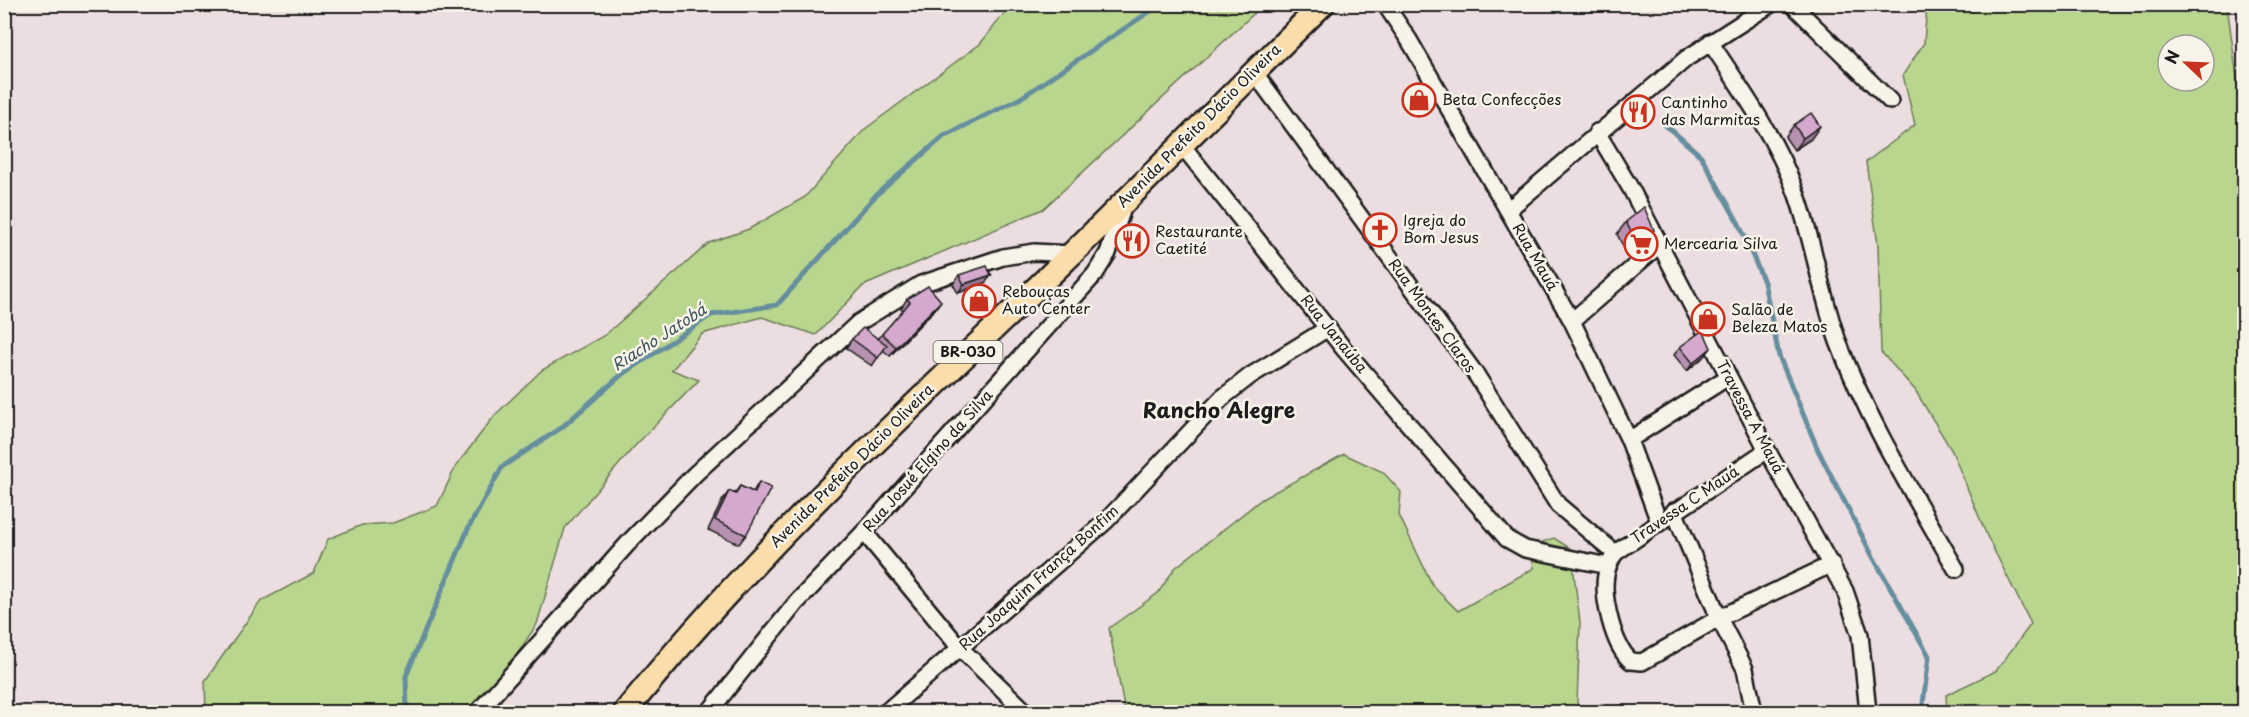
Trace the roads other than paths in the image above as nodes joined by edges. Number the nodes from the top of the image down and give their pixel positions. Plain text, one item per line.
1 (1323, 4) edge
2 (1385, 4) edge
3 (1771, 4) edge
4 (1792, 4) edge
5 (1710, 42) junction
6 (1254, 72) junction
7 (1890, 101) dead end
8 (1597, 132) junction
9 (1181, 144) junction
10 (1126, 198) junction
11 (1508, 210) junction
12 (1660, 244) junction
13 (1071, 255) junction
14 (1572, 321) junction
15 (1328, 328) junction
16 (1728, 377) junction
17 (1629, 440) junction
18 (1767, 450) junction
19 (1674, 511) junction
20 (1659, 522) junction
21 (864, 532) junction
22 (1612, 559) junction
23 (1832, 564) junction
24 (1956, 569) dead end
25 (1719, 618) junction
26 (960, 648) junction
27 (478, 712) edge
28 (625, 712) edge
29 (709, 712) edge
30 (886, 712) edge
31 (1026, 712) edge
32 (1754, 712) edge
33 (1868, 712) edge

1 - 6 main road, Avenida Prefeito Dácio Oliveira / BR-030
2 - 11 street, Rua Mauá
3 - 5 street
4 - 7 street
5 - 8 street
5 - 24 street
6 - 9 main road, Avenida Prefeito Dácio Oliveira / BR-030
6 - 22 street, Rua Montes Claros
8 - 11 street
8 - 12 street, Travessa A Mauá
9 - 10 main road, Avenida Prefeito Dácio Oliveira / BR-030
9 - 15 street, Rua Janaúba
10 - 13 main road, Avenida Prefeito Dácio Oliveira / BR-030
10 - 21 street, Rua Josué Elgino da Silva
11 - 14 street, Rua Mauá
12 - 14 street
12 - 16 street, Travessa A Mauá
13 - 27 street
13 - 28 main road, Avenida Prefeito Dácio Oliveira / BR-030
14 - 17 street, Rua Mauá
15 - 22 street, Rua Janaúba
15 - 26 street, Rua Joaquim França Bonfim
16 - 17 street
16 - 18 street, Travessa A Mauá
17 - 20 street, Rua Mauá
18 - 19 street, Travessa C Mauá
18 - 23 street, Travessa A Mauá
19 - 20 street, Travessa C Mauá
19 - 25 street
20 - 22 street, Travessa C Mauá
21 - 26 street
21 - 29 street, Rua Josué Elgino da Silva
22 - 25 street
23 - 25 street
23 - 33 street, Travessa A Mauá
25 - 32 street
26 - 30 street, Rua Joaquim França Bonfim
26 - 31 street

